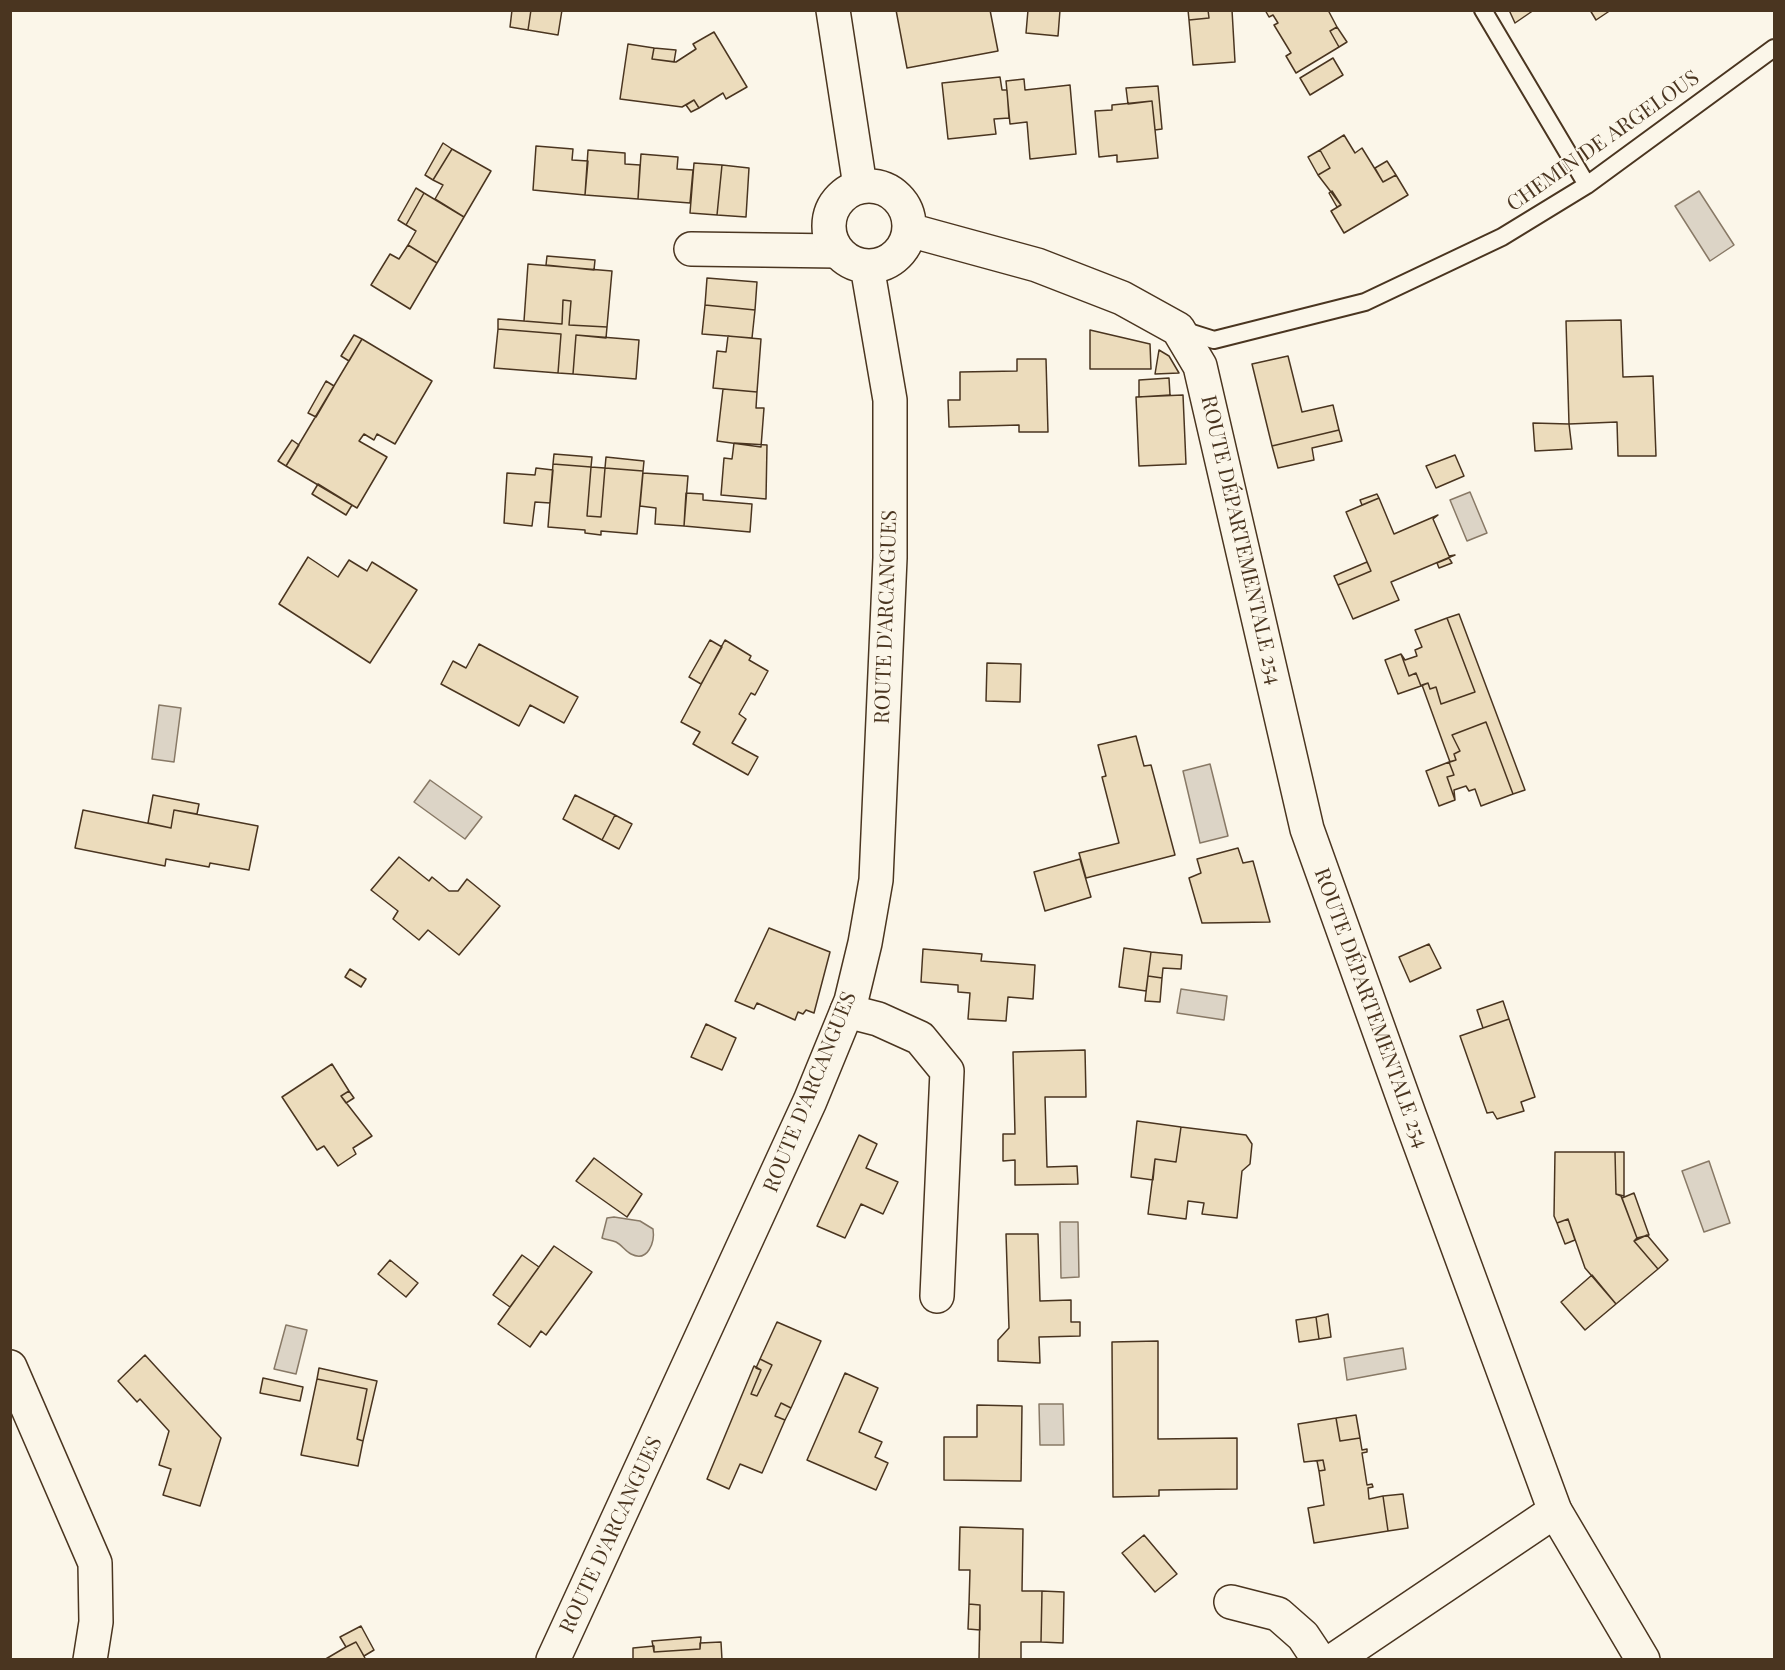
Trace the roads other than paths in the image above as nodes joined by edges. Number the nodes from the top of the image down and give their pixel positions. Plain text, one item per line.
1 (833, 10) edge
2 (1484, 10) edge
3 (1774, 48) edge
4 (1587, 185) junction
5 (860, 186) junction
6 (909, 230) junction
7 (691, 249) dead end
8 (837, 251) junction
9 (867, 266) junction
10 (1178, 329) junction
11 (847, 1011) junction
12 (937, 1296) dead end
13 (10, 1367) edge
14 (1555, 1511) junction
15 (1231, 1602) dead end
16 (90, 1659) edge
17 (553, 1659) edge
18 (1319, 1659) edge
19 (1334, 1659) edge
20 (1643, 1659) edge

1 - 5 street
2 - 4 lane
3 - 4 lane, CHEMIN DE ARGELOUS
4 - 10 lane, CHEMIN DE ARGELOUS
5 - 6 street
5 - 8 street
6 - 9 street
6 - 10 street
7 - 8 street
8 - 9 street
9 - 11 street, ROUTE D'ARCANGUES
10 - 14 street, ROUTE DÉPARTEMENTALE 254
11 - 12 street
11 - 17 street, ROUTE D'ARCANGUES
13 - 16 street
14 - 19 street
14 - 20 street, ROUTE DÉPARTEMENTALE 254
15 - 18 street

